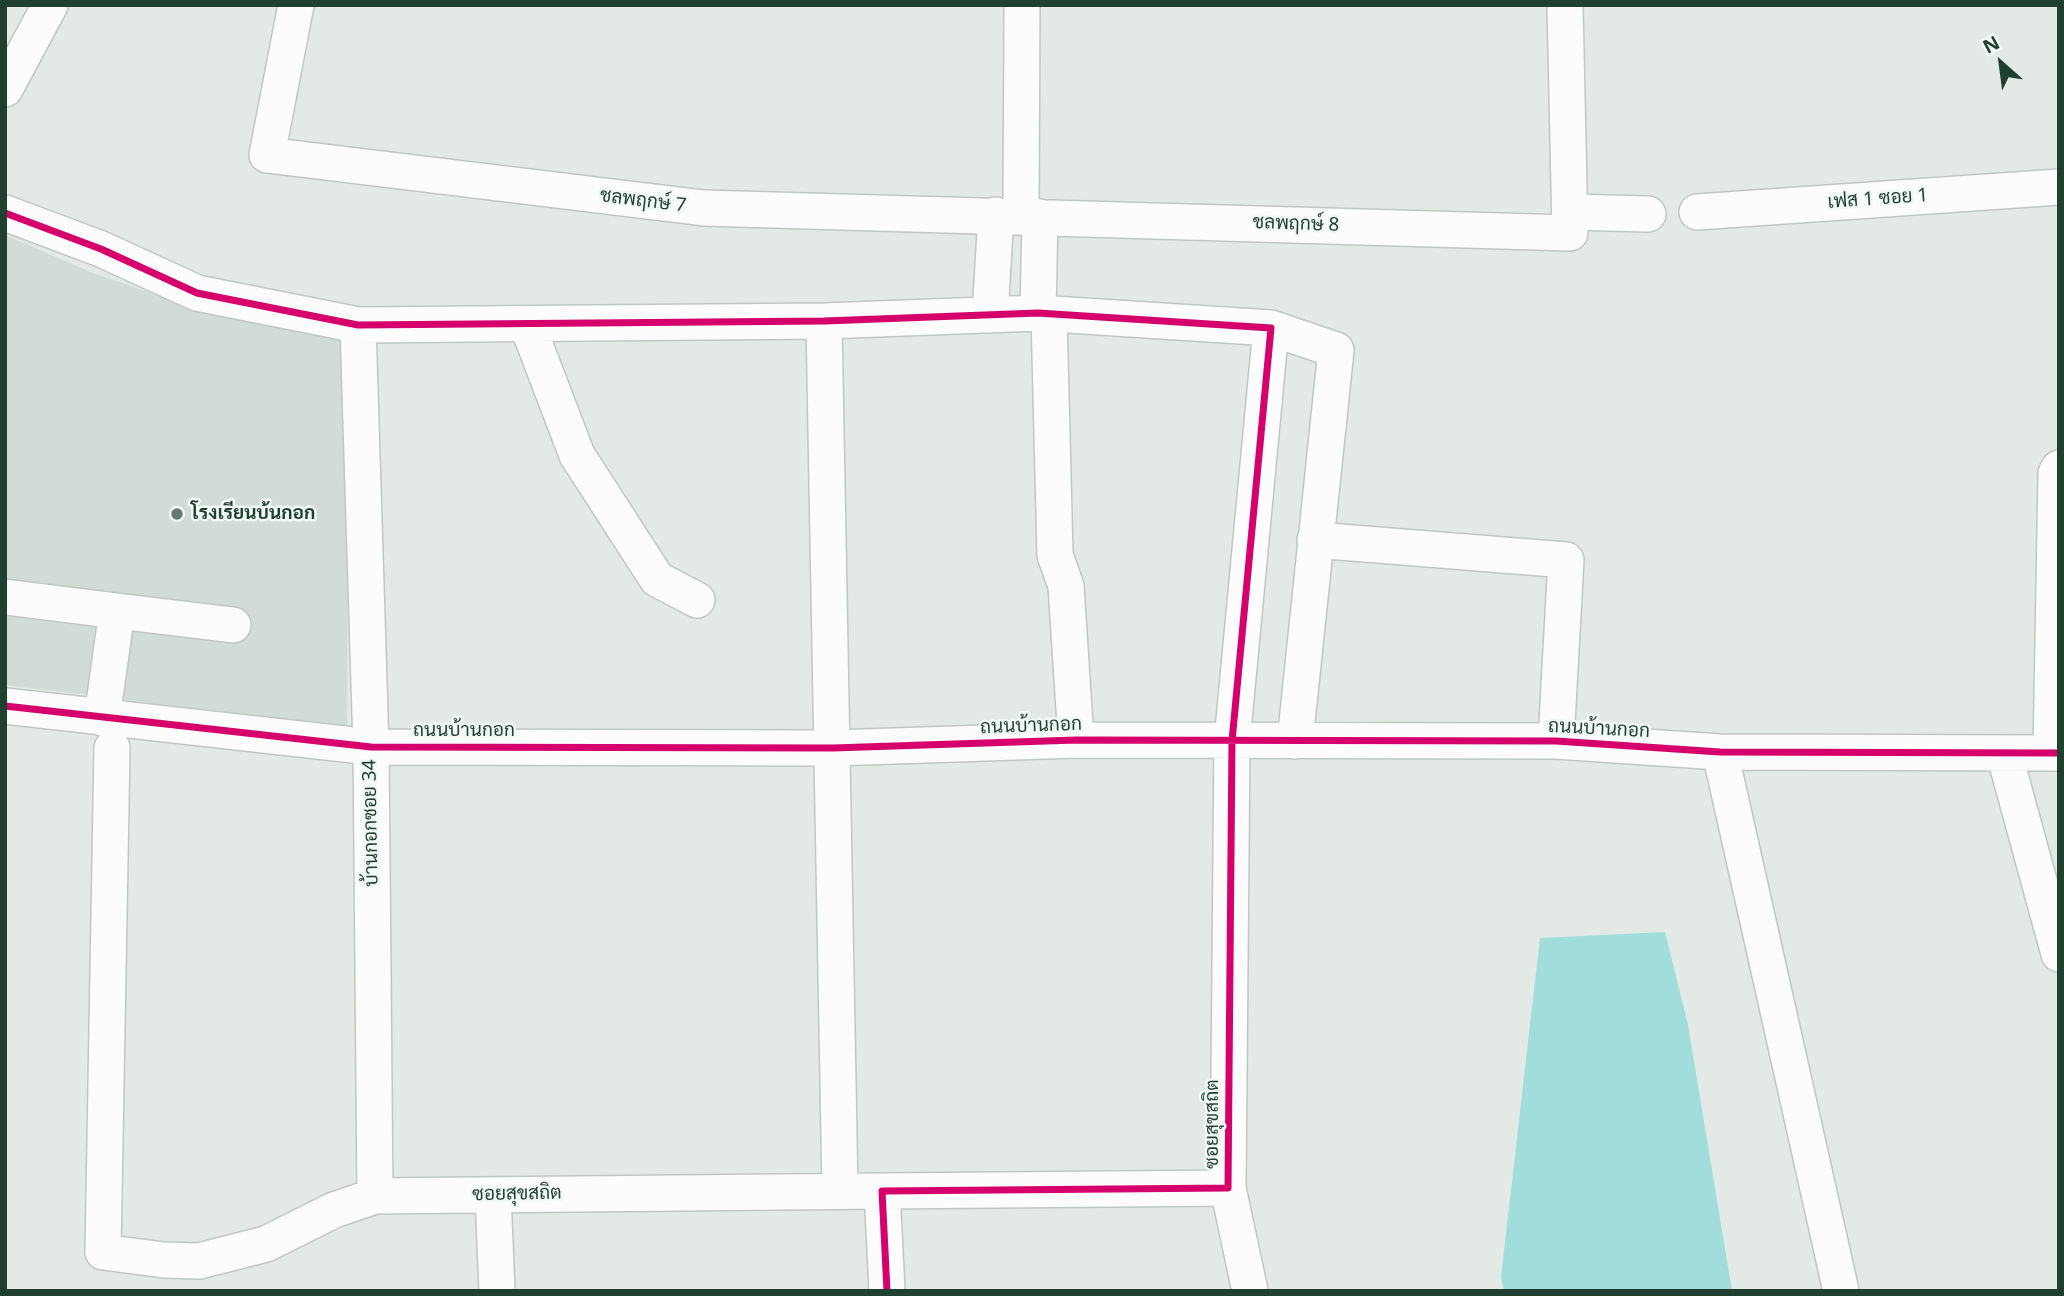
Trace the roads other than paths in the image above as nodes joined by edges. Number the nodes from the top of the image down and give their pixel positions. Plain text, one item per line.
1 (50, 5) edge
2 (296, 5) edge
3 (1021, 5) edge
4 (1565, 5) edge
5 (5, 89) edge
6 (2059, 187) edge
7 (1697, 212) dead end
8 (5, 213) edge
9 (1648, 214) dead end
10 (1019, 216) junction
11 (1570, 222) junction
12 (1044, 314) junction
13 (990, 315) junction
14 (824, 321) junction
15 (527, 324) junction
16 (358, 325) junction
17 (1271, 328) junction
18 (2059, 468) edge
19 (1315, 541) junction
20 (5, 597) edge
21 (697, 600) dead end
22 (117, 611) junction
23 (233, 625) dead end
24 (5, 706) edge
25 (107, 733) junction
26 (1076, 740) junction
27 (1232, 741) junction
28 (1295, 741) junction
29 (1556, 741) junction
30 (371, 747) junction
31 (833, 748) junction
32 (1720, 752) junction
33 (2004, 753) junction
34 (2055, 753) edge
35 (2059, 954) edge
36 (1228, 1188) junction
37 (841, 1191) junction
38 (882, 1191) junction
39 (493, 1195) junction
40 (375, 1196) junction
41 (164, 1276) edge
42 (497, 1291) edge
43 (887, 1291) edge
44 (1250, 1291) edge
45 (1841, 1291) edge

1 - 5 street
2 - 10 street, ชลพฤกษ์ 7
3 - 10 street
4 - 11 street
6 - 7 street, เฟส 1 ซอย 1
8 - 16 street
9 - 11 street, ชลพฤกษ์ 8
10 - 11 street, ชลพฤกษ์ 8
10 - 12 street
10 - 13 street
12 - 13 street
12 - 17 street
12 - 26 street
13 - 14 street
14 - 15 street
14 - 31 street
15 - 16 street
15 - 21 street
16 - 30 street, บ้านกอกซอย 34
17 - 19 street
17 - 27 street, ซอยสุขสถิต
18 - 34 street
19 - 28 street
19 - 29 street
20 - 22 street
22 - 23 street
22 - 25 street
24 - 25 street, ถนนบ้านกอก
25 - 30 street, ถนนบ้านกอก
25 - 41 street, ซอยสุขสถิต
26 - 27 street, ถนนบ้านกอก
26 - 31 street, ถนนบ้านกอก
27 - 28 street, ถนนบ้านกอก
27 - 36 street, ซอยสุขสถิต
28 - 29 street, ถนนบ้านกอก
29 - 32 street, ถนนบ้านกอก
30 - 31 street, ถนนบ้านกอก
30 - 40 street, บ้านกอกซอย 34
31 - 37 street
32 - 33 street, ถนนบ้านกอก
32 - 45 street
33 - 34 street, ถนนบ้านกอก
33 - 35 street
36 - 38 street, ซอยสุขสถิต
36 - 44 street
37 - 38 street, ซอยสุขสถิต
37 - 39 street, ซอยสุขสถิต
38 - 43 street
39 - 40 street, ซอยสุขสถิต
39 - 42 street
40 - 41 street, ซอยสุขสถิต

